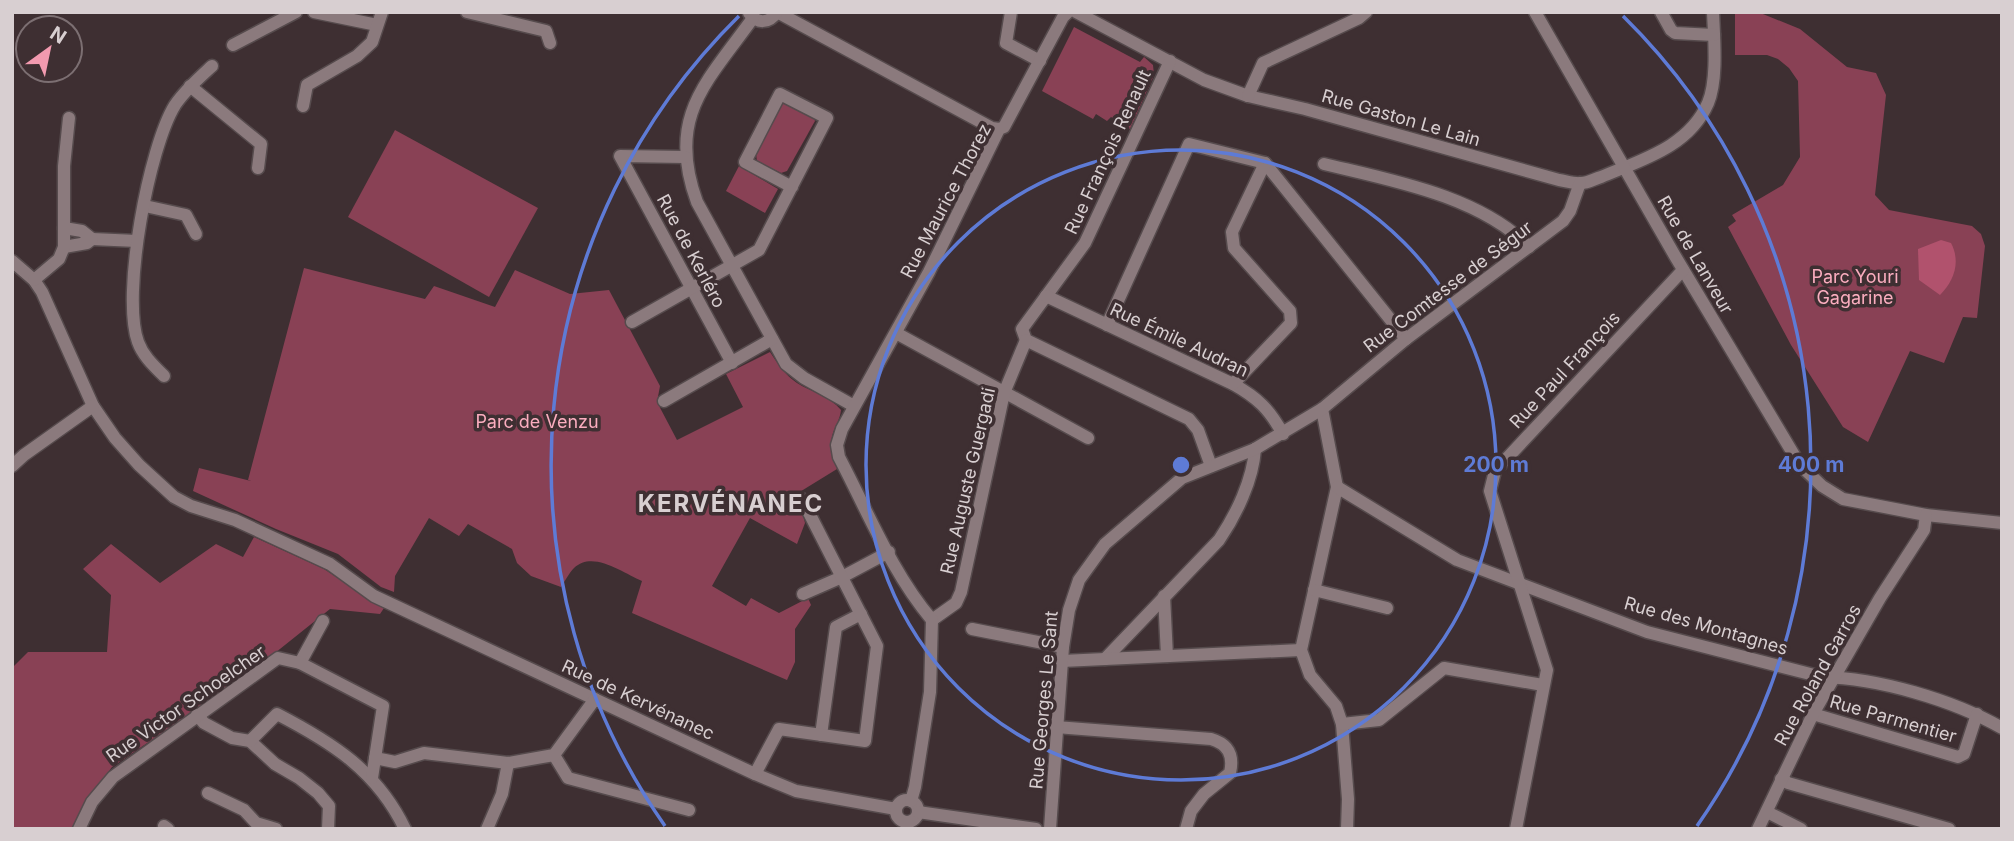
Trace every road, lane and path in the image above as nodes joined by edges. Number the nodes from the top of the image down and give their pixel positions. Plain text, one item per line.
1 (296, 12) edge
2 (314, 12) edge
3 (382, 12) edge
4 (467, 12) edge
5 (777, 12) edge
6 (1011, 12) edge
7 (1068, 12) edge
8 (1076, 12) edge
9 (1366, 12) edge
10 (1535, 12) edge
11 (1661, 12) edge
12 (1713, 12) edge
13 (751, 15) edge
14 (377, 25) junction
15 (1714, 34) junction
16 (550, 43) dead end
17 (233, 45) dead end
18 (1040, 61) junction
19 (1170, 61) junction
20 (212, 66) dead end
21 (190, 86) junction
22 (1248, 96) junction
23 (303, 106) dead end
24 (69, 118) dead end
25 (999, 129) junction
26 (685, 157) junction
27 (1265, 163) junction
28 (1324, 164) dead end
29 (258, 168) dead end
30 (1626, 168) junction
31 (1580, 183) junction
32 (792, 187) junction
33 (145, 206) junction
34 (64, 228) junction
35 (195, 234) dead end
36 (93, 239) junction
37 (136, 241) junction
38 (64, 247) junction
39 (1529, 247) junction
40 (12, 261) edge
41 (731, 264) junction
42 (1684, 270) junction
43 (34, 280) junction
44 (692, 289) junction
45 (1046, 296) junction
46 (632, 321) dead end
47 (1107, 325) junction
48 (896, 333) junction
49 (772, 339) junction
50 (1406, 339) junction
51 (1026, 340) junction
52 (732, 363) junction
53 (164, 376) dead end
54 (1233, 384) junction
55 (1004, 393) junction
56 (664, 401) dead end
57 (93, 406) junction
58 (854, 406) junction
59 (1322, 408) junction
60 (1283, 434) junction
61 (1088, 439) dead end
62 (1255, 449) junction
63 (12, 466) edge
64 (1211, 466) junction
65 (1337, 486) junction
66 (803, 499) dead end
67 (1926, 515) junction
68 (2002, 523) edge
69 (889, 552) junction
70 (842, 577) junction
71 (1519, 582) junction
72 (1314, 590) junction
73 (803, 594) dead end
74 (1164, 596) junction
75 (1387, 608) dead end
76 (861, 614) junction
77 (932, 620) junction
78 (323, 621) dead end
79 (972, 629) dead end
80 (1063, 647) junction
81 (1301, 650) junction
82 (1167, 656) junction
83 (1105, 659) junction
84 (1062, 661) junction
85 (300, 663) junction
86 (1836, 677) junction
87 (1543, 685) junction
88 (595, 699) junction
89 (1977, 714) junction
90 (197, 715) junction
91 (1813, 715) junction
92 (1342, 724) junction
93 (1056, 727) junction
94 (2002, 728) edge
95 (821, 735) junction
96 (250, 741) junction
97 (554, 755) junction
98 (375, 758) junction
99 (508, 763) junction
100 (755, 774) junction
101 (372, 778) junction
102 (1781, 779) junction
103 (208, 793) dead end
104 (689, 810) dead end
105 (1767, 812) junction
106 (905, 820) edge
107 (248, 823) edge
108 (79, 829) edge
109 (276, 829) edge
110 (328, 829) edge
111 (405, 829) edge
112 (487, 829) edge
113 (1036, 829) edge
114 (1050, 829) edge
115 (1186, 829) edge
116 (1347, 829) edge
117 (1516, 829) edge
118 (1758, 829) edge
119 (1801, 829) edge
120 (1949, 829) edge

1 - 17 street
2 - 14 street
3 - 14 street
4 - 16 street
5 - 13 street
5 - 25 street
6 - 18 street
7 - 18 street, Rue Maurice Thorez
8 - 19 street, Rue Gaston Le Lain
9 - 22 street
10 - 30 street, Rue de Lanveur
11 - 15 street
12 - 15 street, Rue Gaston Le Lain
13 - 26 street
14 - 23 street
15 - 30 street, Rue Gaston Le Lain
18 - 25 street, Rue Maurice Thorez
19 - 22 street, Rue Gaston Le Lain
19 - 45 street, Rue François Renault
20 - 21 street
21 - 29 street
21 - 33 street
22 - 31 street, Rue Gaston Le Lain
24 - 34 street
25 - 48 street, Rue Maurice Thorez
26 - 41 street
26 - 44 street, Rue de Kerléro
27 - 47 street
27 - 50 street
27 - 54 street
28 - 39 street
30 - 31 street, Rue Gaston Le Lain
30 - 42 street, Rue de Lanveur
31 - 39 street, Rue Comtesse de Ségur
32 - 32 street
32 - 41 street
33 - 35 street
33 - 37 street
34 - 36 street
34 - 38 street
36 - 37 street
36 - 38 street
37 - 53 street
38 - 43 street
39 - 50 street, Rue Comtesse de Ségur
40 - 43 street
41 - 44 street
41 - 49 street
42 - 67 street, Rue de Lanveur
42 - 71 street, Rue Paul François
43 - 57 street, Rue de Kervénanec
44 - 46 street
44 - 52 street, Rue de Kerléro
45 - 47 street, Rue Émile Audran
45 - 51 street, Rue François Renault
47 - 54 street, Rue Émile Audran
48 - 55 street
48 - 58 street, Rue Maurice Thorez
49 - 52 street
49 - 58 street
50 - 59 street, Rue Comtesse de Ségur
51 - 55 street, Rue Auguste Guergadi
51 - 64 street
52 - 56 street
54 - 60 street, Rue Émile Audran
55 - 61 street
55 - 77 street, Rue Auguste Guergadi
57 - 63 street
57 - 88 street, Rue de Kervénanec
58 - 69 street, Rue Maurice Thorez
59 - 60 street, Rue Comtesse de Ségur
59 - 65 street
60 - 62 street, Rue Georges Le Sant
62 - 64 street, Rue Georges Le Sant
62 - 74 street
64 - 80 street, Rue Georges Le Sant
65 - 71 street, Rue des Montagnes
65 - 72 street
66 - 70 street
67 - 68 street
67 - 86 street, Rue Roland Garros
69 - 70 street
69 - 77 street
70 - 73 street
70 - 76 street
71 - 86 street, Rue des Montagnes
71 - 87 street, Rue Paul François
72 - 75 street
72 - 81 street
74 - 82 street
74 - 83 street
76 - 95 street
76 - 95 street
77 - 106 street
78 - 85 street
79 - 80 street
80 - 84 street, Rue Georges Le Sant
81 - 82 street
81 - 92 street
82 - 83 street
83 - 84 street
84 - 93 street, Rue Georges Le Sant
85 - 90 street, Rue Victor Schoelcher
85 - 98 street
86 - 89 street, Rue des Montagnes
86 - 91 street, Rue Roland Garros
87 - 92 street
87 - 117 street, Rue Paul François
88 - 97 street
88 - 100 street, Rue de Kervénanec
89 - 91 street, Rue Parmentier
89 - 94 street, Rue des Montagnes
90 - 96 street
90 - 108 street, Rue Victor Schoelcher
91 - 102 street, Rue Roland Garros
92 - 116 street
93 - 114 street, Rue Georges Le Sant
93 - 115 street
95 - 100 street
96 - 101 street
96 - 110 street
97 - 99 street
97 - 104 street
98 - 99 street
98 - 101 street
99 - 112 street
100 - 106 street, Rue de Kervénanec
101 - 111 street
102 - 105 street, Rue Roland Garros
102 - 120 street
103 - 107 street
105 - 118 street, Rue Roland Garros
105 - 119 street
106 - 113 street, Rue de Kervénanec
107 - 109 street

